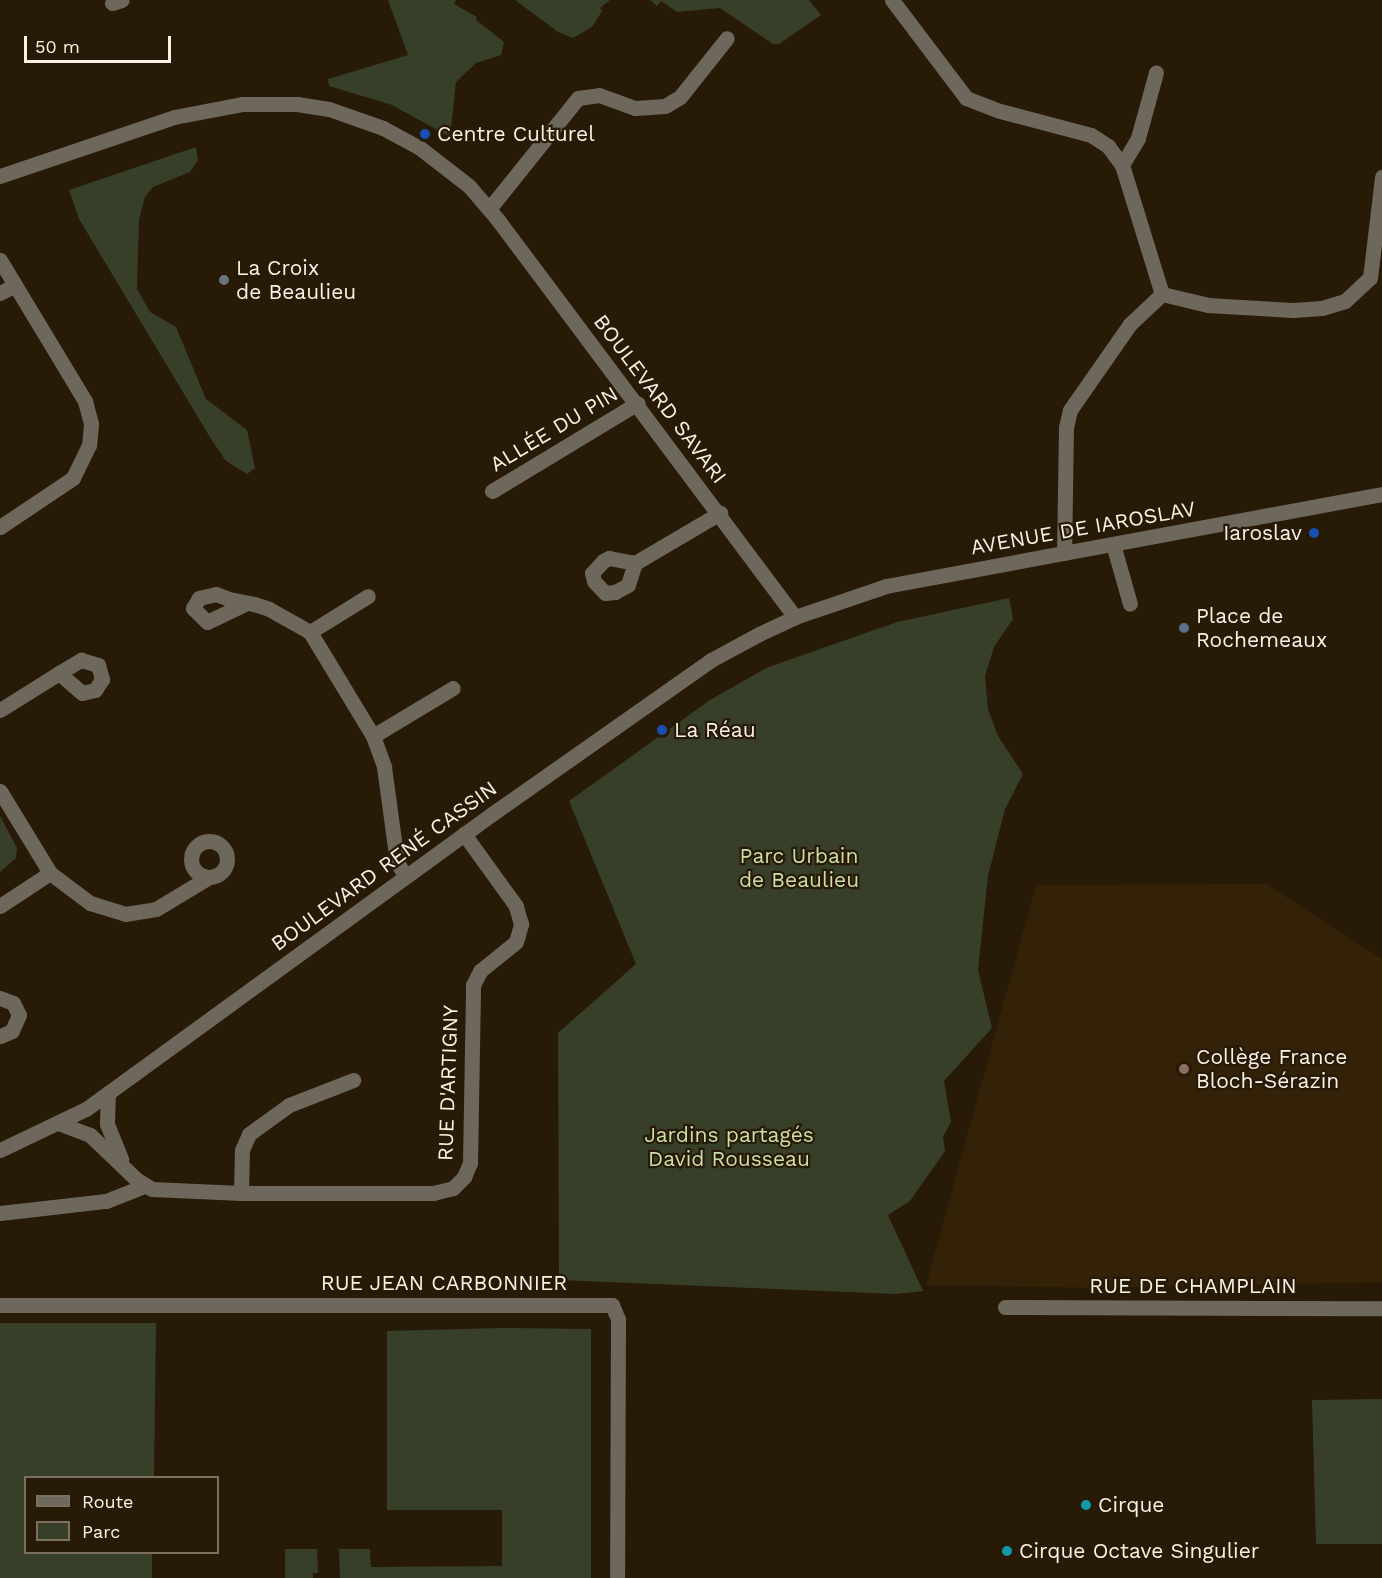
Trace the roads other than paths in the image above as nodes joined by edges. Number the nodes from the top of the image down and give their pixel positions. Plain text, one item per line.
1 (892, 0) edge
2 (727, 39) dead end
3 (1156, 72) dead end
4 (1122, 165) junction
5 (0, 176) edge
6 (1382, 177) edge
7 (489, 209) junction
8 (0, 260) edge
9 (1376, 279) edge
10 (15, 285) junction
11 (0, 293) edge
12 (1162, 294) junction
13 (638, 403) junction
14 (492, 491) dead end
15 (1382, 494) edge
16 (720, 513) junction
17 (0, 527) edge
18 (1113, 544) junction
19 (1064, 553) junction
20 (634, 563) dead end
21 (368, 596) dead end
22 (247, 603) dead end
23 (1130, 604) dead end
24 (795, 617) junction
25 (310, 632) junction
26 (59, 674) dead end
27 (453, 688) dead end
28 (0, 710) edge
29 (373, 736) junction
30 (0, 792) edge
31 (464, 834) junction
32 (50, 873) junction
33 (405, 876) junction
34 (209, 877) dead end
35 (0, 906) edge
36 (0, 998) edge
37 (0, 1036) edge
38 (353, 1080) dead end
39 (108, 1093) junction
40 (61, 1124) junction
41 (0, 1150) edge
42 (124, 1167) junction
43 (144, 1186) junction
44 (241, 1192) junction
45 (0, 1213) edge
46 (0, 1305) edge
47 (1005, 1307) dead end
48 (1382, 1308) edge
49 (617, 1578) edge

1 - 4 street
2 - 7 street
3 - 4 street
4 - 12 street
5 - 7 street, BOULEVARD SAVARI
6 - 9 street
7 - 13 street, BOULEVARD SAVARI
8 - 10 street
9 - 12 street
10 - 11 street
10 - 17 street
12 - 19 street
13 - 14 street, ALLÉE DU PIN
13 - 16 street, BOULEVARD SAVARI
15 - 18 street, AVENUE DE IAROSLAV
16 - 20 street
16 - 24 street, BOULEVARD SAVARI
18 - 19 street, AVENUE DE IAROSLAV
18 - 23 street
19 - 24 street, AVENUE DE IAROSLAV
21 - 25 street
22 - 25 street
24 - 31 street, BOULEVARD RENÉ CASSIN
25 - 29 street
26 - 28 street
27 - 29 street
29 - 33 street
30 - 32 street
31 - 33 street, BOULEVARD RENÉ CASSIN
31 - 44 street, RUE D'ARTIGNY
32 - 34 street
32 - 35 street
33 - 39 street, BOULEVARD RENÉ CASSIN
36 - 37 street
38 - 44 street
39 - 40 street, BOULEVARD RENÉ CASSIN
39 - 42 street
40 - 41 street, BOULEVARD RENÉ CASSIN
40 - 42 street
42 - 43 street
43 - 44 street, RUE D'ARTIGNY
43 - 45 street
46 - 49 street, RUE JEAN CARBONNIER
47 - 48 street, RUE DE CHAMPLAIN

